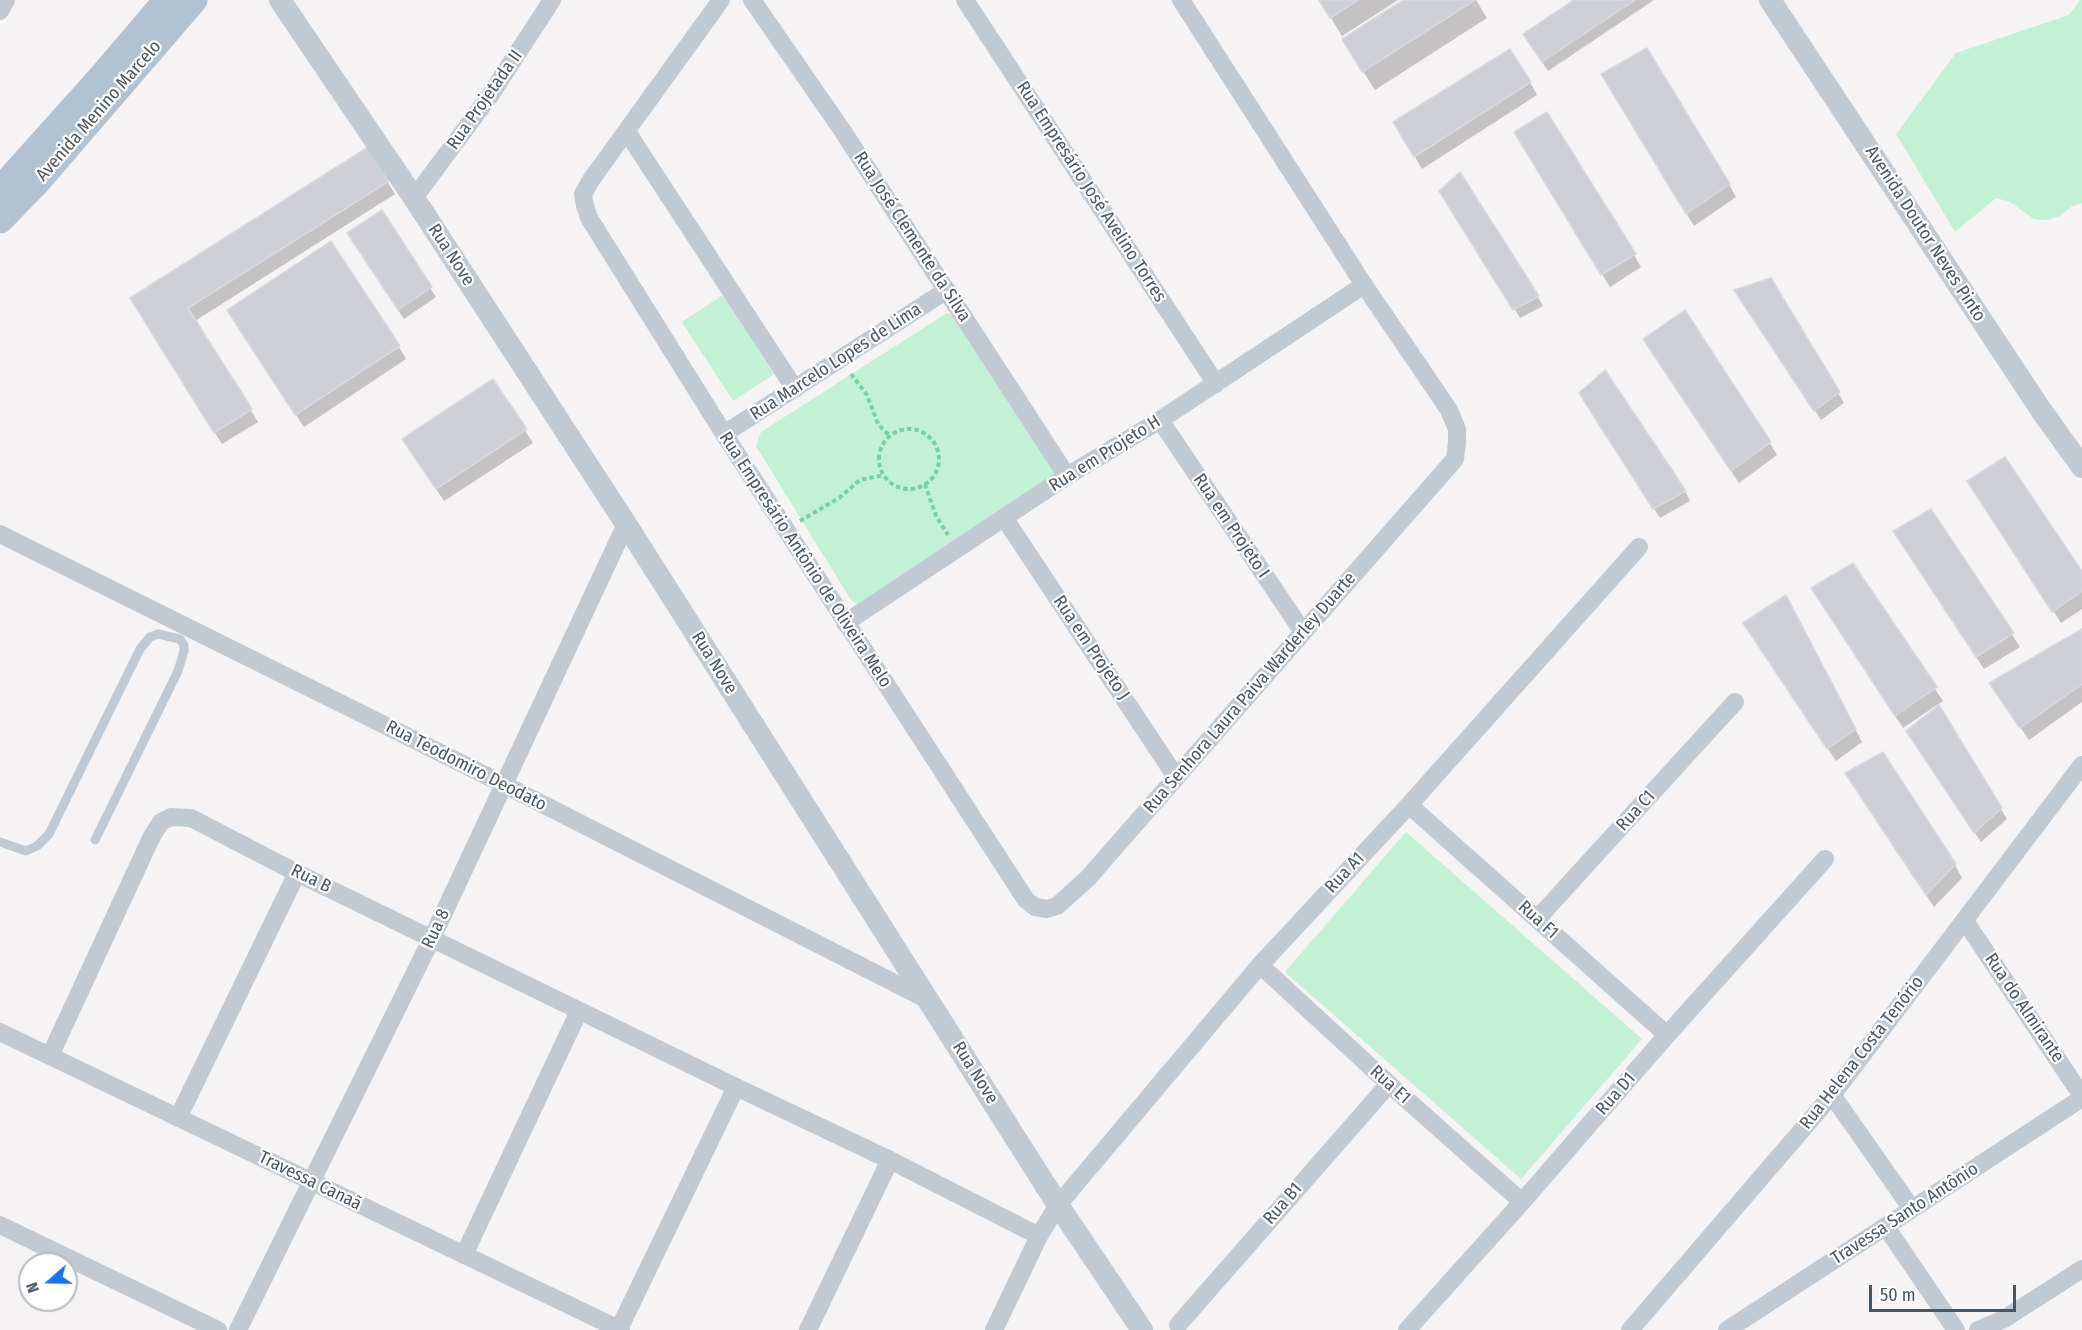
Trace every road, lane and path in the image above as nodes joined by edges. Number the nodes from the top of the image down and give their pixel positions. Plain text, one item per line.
1 (6, 0) edge
2 (167, 0) edge
3 (194, 0) edge
4 (280, 0) edge
5 (552, 0) edge
6 (722, 0) edge
7 (752, 0) edge
8 (965, 0) edge
9 (1181, 0) edge
10 (1770, 0) edge
11 (0, 11) edge
12 (627, 132) junction
13 (0, 190) edge
14 (414, 198) junction
15 (0, 220) edge
16 (1364, 285) junction
17 (947, 290) junction
18 (840, 358) junction
19 (1216, 384) junction
20 (795, 389) junction
21 (1160, 420) junction
22 (724, 434) junction
23 (890, 435) junction
24 (2082, 467) edge
25 (884, 475) junction
26 (1067, 476) junction
27 (926, 484) junction
28 (1005, 519) junction
29 (626, 524) junction
30 (786, 529) junction
31 (0, 534) edge
32 (1639, 547) dead end
33 (958, 548) junction
34 (845, 623) junction
35 (1303, 632) junction
36 (1735, 702) dead end
37 (2082, 765) edge
38 (1176, 777) junction
39 (503, 784) junction
40 (1409, 805) junction
41 (95, 840) dead end
42 (0, 842) edge
43 (1825, 859) dead end
44 (297, 873) junction
45 (1035, 907) joint
46 (1537, 920) junction
47 (1965, 921) junction
48 (432, 938) junction
49 (1260, 965) junction
50 (930, 1001) junction
51 (579, 1011) junction
52 (0, 1032) edge
53 (1667, 1035) junction
54 (50, 1056) junction
55 (1389, 1084) junction
56 (736, 1087) junction
57 (1832, 1095) junction
58 (2082, 1097) edge
59 (178, 1118) junction
60 (890, 1160) junction
61 (310, 1181) junction
62 (1522, 1202) junction
63 (1058, 1205) junction
64 (1912, 1209) junction
65 (0, 1225) edge
66 (1886, 1227) junction
67 (1039, 1236) junction
68 (464, 1255) junction
69 (2082, 1269) edge
70 (1178, 1325) dead end
71 (218, 1330) edge
72 (238, 1330) edge
73 (620, 1330) edge
74 (808, 1330) edge
75 (994, 1330) edge
76 (1142, 1330) edge
77 (1407, 1330) edge
78 (1630, 1330) edge
79 (1727, 1330) edge
80 (1956, 1330) edge
81 (1978, 1330) edge

1 - 11 street
2 - 13 main road, Avenida Menino Marcelo
3 - 15 main road, Avenida Menino Marcelo
4 - 14 street, Rua Nove
5 - 14 street, Rua Projetada II
6 - 12 street
7 - 17 street, Rua José Clemente da Silva
8 - 19 street, Rua Empresário José Avelino Torres
9 - 16 street
10 - 24 street, Avenida Doutor Neves Pinto
12 - 20 street
12 - 22 street, Rua Empresário Antônio de Oliveira Melo
14 - 29 street, Rua Nove
16 - 19 street, Rua em Projeto H
16 - 35 street, Rua Senhora Laura Paiva Warderley Duarte
17 - 18 street, Rua Marcelo Lopes de Lima
17 - 26 street, Rua José Clemente da Silva
18 - 20 street, Rua Marcelo Lopes de Lima
18 - 23 path
19 - 21 street, Rua em Projeto H
20 - 22 street, Rua Marcelo Lopes de Lima
21 - 26 street, Rua em Projeto H
21 - 35 street, Rua em Projeto I
22 - 30 street, Rua Empresário Antônio de Oliveira Melo
23 - 25 path
23 - 27 path
25 - 27 path
25 - 30 path
26 - 28 street, Rua em Projeto H
27 - 33 path
28 - 33 street, Rua em Projeto H
28 - 38 street, Rua em Projeto J
29 - 39 street, Rua 8
29 - 50 street, Rua Nove
30 - 34 street, Rua Empresário Antônio de Oliveira Melo
31 - 39 street, Rua Teodomiro Deodato
32 - 40 street, Rua A1
33 - 34 street, Rua em Projeto H
34 - 45 street, Rua Empresário Antônio de Oliveira Melo
35 - 38 street, Rua Senhora Laura Paiva Warderley Duarte
36 - 46 street, Rua C1
37 - 47 street, Rua Helena Costa Tenório
38 - 45 street, Rua Senhora Laura Paiva Warderley Duarte
39 - 48 street, Rua 8
39 - 50 street, Rua Teodomiro Deodato
40 - 46 street, Rua F1
40 - 49 street, Rua A1
41 - 42 lane
43 - 53 street, Rua D1
44 - 48 street, Rua B
44 - 54 street, Rua B
44 - 59 street
46 - 53 street, Rua F1
47 - 57 street, Rua Helena Costa Tenório
47 - 58 street, Rua do Almirante
48 - 51 street, Rua B
48 - 61 street, Rua 8
49 - 55 street, Rua E1
49 - 63 street, Rua A1
50 - 63 street, Rua Nove
51 - 56 street, Rua B
51 - 68 street
52 - 54 street, Travessa Canaã
53 - 62 street, Rua D1
54 - 59 street, Travessa Canaã
55 - 62 street, Rua E1
55 - 70 street, Rua B1
56 - 60 street, Rua B
56 - 73 street
57 - 64 street
57 - 78 street, Rua Helena Costa Tenório
58 - 64 street, Travessa Santo Antônio
59 - 61 street, Travessa Canaã
60 - 67 street, Rua B
60 - 74 street
61 - 68 street, Travessa Canaã
61 - 72 street, Rua 8
62 - 77 street, Rua D1
63 - 67 street, Rua A1
63 - 76 street, Rua Nove
64 - 66 street, Travessa Santo Antônio
65 - 71 street
66 - 79 street, Travessa Santo Antônio
66 - 80 street
67 - 75 street, Rua A1
68 - 73 street, Travessa Canaã
69 - 81 street

